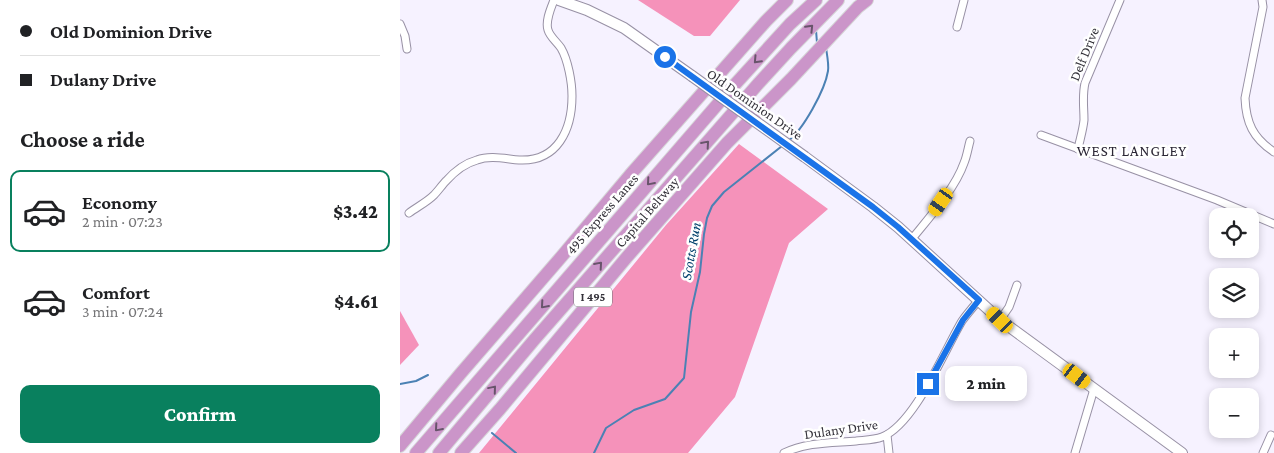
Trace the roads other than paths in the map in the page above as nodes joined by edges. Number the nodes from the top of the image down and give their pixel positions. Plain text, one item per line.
1 (554, 0) edge
2 (559, 0) edge
3 (787, 0) edge
4 (816, 0) edge
5 (867, 0) edge
6 (964, 0) edge
7 (1120, 0) edge
8 (1262, 0) edge
9 (834, 4) edge
10 (400, 24) edge
11 (957, 27) dead end
12 (407, 49) dead end
13 (1041, 135) dead end
14 (970, 141) dead end
15 (1078, 149) junction
16 (1274, 152) edge
17 (409, 213) dead end
18 (1274, 224) edge
19 (911, 240) junction
20 (1017, 285) dead end
21 (979, 300) junction
22 (1000, 320) junction
23 (1094, 389) junction
24 (887, 434) junction
25 (1271, 435) dead end
26 (400, 446) edge
27 (416, 453) edge
28 (439, 453) edge
29 (461, 453) edge
30 (784, 453) edge
31 (889, 453) edge
32 (1075, 453) edge
33 (1182, 453) edge
34 (1264, 453) edge

1 - 17 street
2 - 19 main road, Old Dominion Drive, bridge
3 - 26 highway
4 -> 27 highway, 495 Express Lanes
5 - 29 highway, Capital Beltway / I 495
6 - 11 street
7 - 15 street, Delf Drive
8 - 16 street
28 -> 9 highway
10 - 12 street
13 - 15 street
14 - 19 street
15 - 18 street
19 - 21 main road, Old Dominion Drive
20 - 22 street
21 - 22 main road, Old Dominion Drive
21 - 24 street, Dulany Drive
22 - 23 main road, Old Dominion Drive
23 - 32 street
23 - 33 main road, Old Dominion Drive
24 - 30 street, Dulany Drive
24 - 31 street
25 - 34 street

